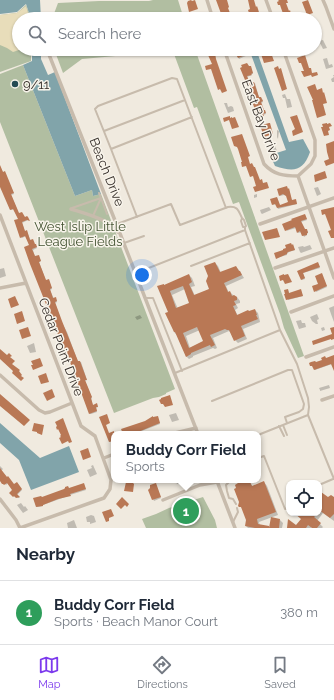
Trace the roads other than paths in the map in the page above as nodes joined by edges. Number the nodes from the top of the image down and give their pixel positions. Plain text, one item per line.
1 (206, 0) edge
2 (266, 0) edge
3 (323, 0) edge
4 (210, 12) edge
5 (270, 12) edge
6 (334, 29) edge
7 (50, 56) edge
8 (226, 56) edge
9 (285, 56) edge
10 (185, 100) junction
11 (192, 117) junction
12 (104, 131) junction
13 (111, 149) junction
14 (298, 176) junction
15 (99, 193) dead end
16 (101, 198) junction
17 (334, 198) edge
18 (309, 206) junction
19 (226, 208) junction
20 (71, 209) joint
21 (107, 214) dead end
22 (0, 215) edge
23 (93, 216) junction
24 (136, 217) junction
25 (260, 224) dead end
26 (115, 225) junction
27 (245, 229) junction
28 (144, 236) dead end
29 (124, 243) junction
30 (250, 243) junction
31 (334, 248) edge
32 (325, 251) junction
33 (191, 266) dead end
34 (275, 268) dead end
35 (136, 273) junction
36 (334, 278) edge
37 (26, 283) junction
38 (0, 288) edge
39 (334, 296) edge
40 (146, 298) junction
41 (291, 312) dead end
42 (280, 330) junction
43 (334, 347) edge
44 (306, 357) dead end
45 (182, 371) junction
46 (175, 374) junction
47 (0, 375) edge
48 (334, 396) edge
49 (212, 400) dead end
50 (322, 400) dead end
51 (72, 403) junction
52 (308, 415) junction
53 (287, 423) junction
54 (283, 425) junction
55 (279, 426) junction
56 (196, 428) junction
57 (184, 431) edge
58 (197, 431) edge
59 (261, 434) edge
60 (111, 455) edge
61 (261, 457) edge
62 (104, 458) junction
63 (334, 479) edge
64 (208, 483) edge
65 (218, 483) edge
66 (228, 483) edge
67 (322, 484) edge
68 (0, 499) edge
69 (163, 500) dead end
70 (236, 504) dead end
71 (237, 508) dead end
72 (286, 509) edge
73 (233, 522) junction
74 (20, 528) edge
75 (235, 528) edge

1 - 4 street
2 - 5 street
3 - 6 street
7 - 26 street, Beach Drive
8 - 14 street, East Bay Drive
9 - 14 street
10 - 11 lane
10 - 12 lane
10 - 12 lane
11 - 13 lane
11 - 19 lane
12 - 13 lane
13 - 24 lane
14 - 18 street
15 - 16 lane
16 - 20 lane
16 - 21 lane
16 - 23 lane
17 - 18 street
18 - 25 street
18 - 32 street
19 - 24 lane
19 - 27 lane
20 - 23 street
22 - 37 street, Cedar Point Drive
23 - 26 street
24 - 26 lane
26 - 29 street, Beach Drive
27 - 30 lane
27 - 35 lane
28 - 29 lane
29 - 35 street, Beach Drive
30 - 33 lane
30 - 42 lane
31 - 32 street
32 - 34 street
32 - 36 street
35 - 40 street, Beach Drive
37 - 38 street
37 - 51 street, Cedar Point Drive
39 - 41 street
40 - 45 lane
40 - 46 street, Beach Drive
42 - 45 lane
42 - 52 lane
43 - 44 street
45 - 46 lane
46 - 56 street, Beach Drive
47 - 51 street
48 - 50 street
49 - 53 lane
51 - 62 street, Cedar Point Drive
52 - 53 lane
52 - 63 lane
53 - 54 lane
54 - 55 lane
54 - 55 lane
55 - 59 lane
56 - 57 street
56 - 58 street, Beach Drive
60 - 62 street
61 - 72 lane
62 - 74 street, Cedar Point Drive
63 - 67 lane
64 - 69 street
65 - 73 street
66 - 70 lane
68 - 74 street
71 - 73 lane
73 - 75 street

